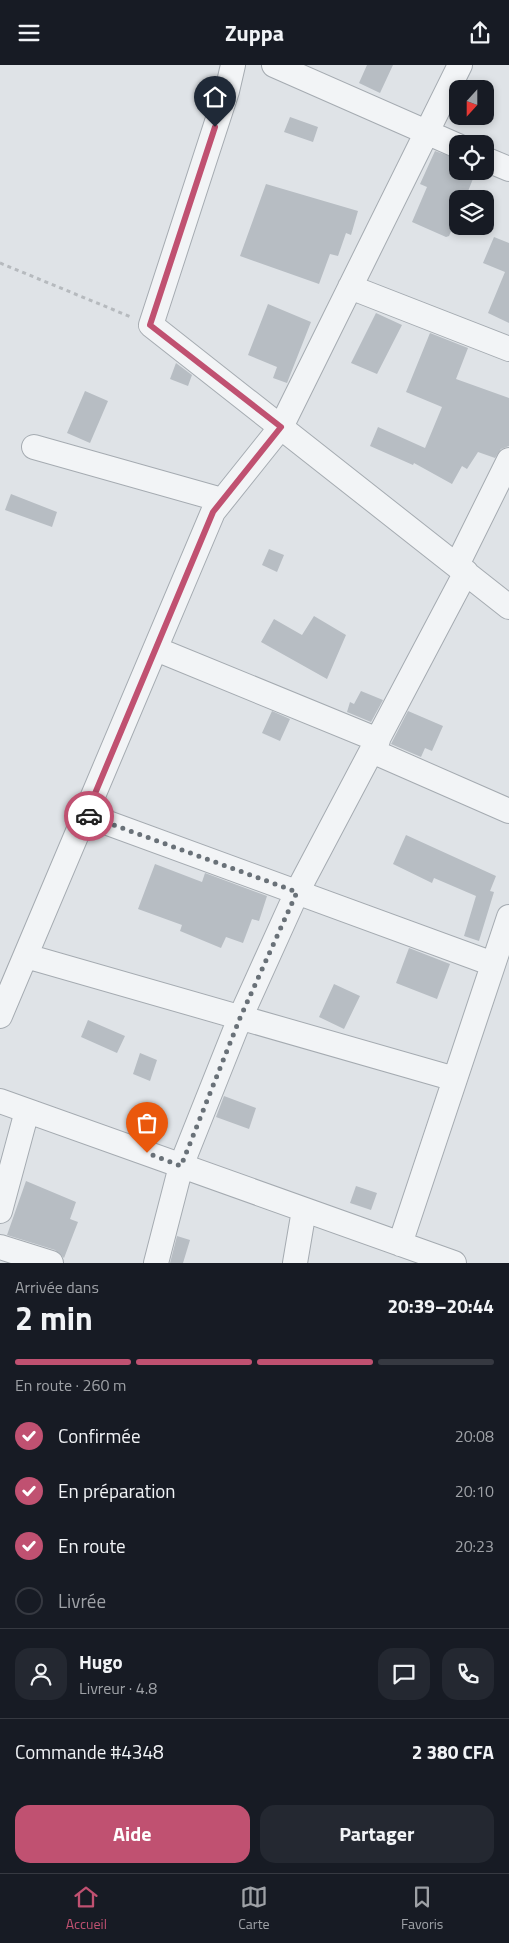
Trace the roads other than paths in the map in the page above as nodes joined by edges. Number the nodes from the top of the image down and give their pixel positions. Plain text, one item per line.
1 (233, 65) edge
2 (274, 65) edge
3 (460, 65) edge
4 (426, 133) junction
5 (449, 142) edge
6 (494, 163) edge
7 (509, 169) edge
8 (350, 287) junction
9 (509, 349) edge
10 (281, 427) junction
11 (34, 447) dead end
12 (509, 460) edge
13 (222, 500) junction
14 (461, 568) junction
15 (509, 607) edge
16 (156, 649) junction
17 (375, 745) junction
18 (509, 811) edge
19 (86, 815) junction
20 (297, 892) junction
21 (509, 917) edge
22 (26, 956) junction
23 (493, 964) junction
24 (0, 1016) edge
25 (240, 1018) junction
26 (455, 1079) junction
27 (0, 1101) edge
28 (27, 1111) junction
29 (181, 1166) junction
30 (304, 1210) junction
31 (0, 1211) edge
32 (400, 1244) junction
33 (0, 1247) edge
34 (51, 1263) edge
35 (156, 1263) edge
36 (296, 1263) edge
37 (454, 1263) edge

1 - 10 street
2 - 4 street
3 - 4 street
4 - 5 street
4 - 8 street
6 - 7 street
8 - 9 street
8 - 10 street
10 - 13 street
10 - 14 street
11 - 13 street
12 - 14 street
13 - 16 street
14 - 15 street
14 - 17 street
16 - 17 street
16 - 19 street
17 - 18 street
17 - 20 street
19 - 20 street
19 - 22 street
20 - 23 street
20 - 25 street
21 - 23 street
22 - 24 street
22 - 25 street
23 - 26 street
25 - 26 street
25 - 29 street
26 - 32 street
27 - 28 street
28 - 29 street
28 - 31 street
29 - 30 street
29 - 35 street
30 - 32 street
30 - 36 street
32 - 37 street
33 - 34 street

